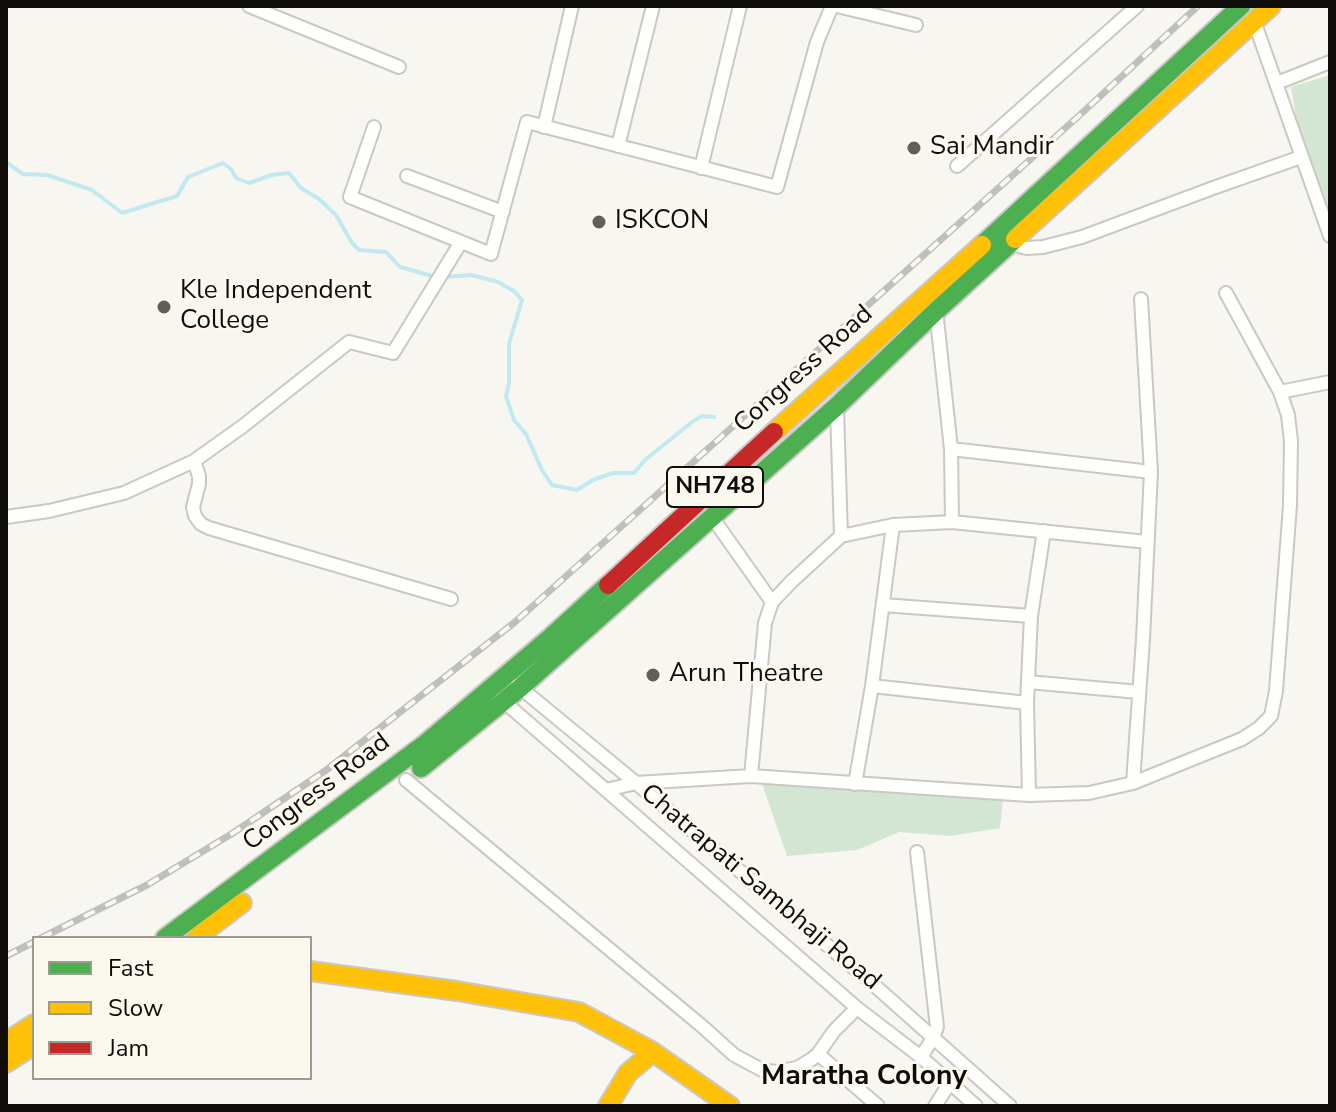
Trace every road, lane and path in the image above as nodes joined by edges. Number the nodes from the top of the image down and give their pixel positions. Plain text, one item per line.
1 (249, 6) edge
2 (288, 6) edge
3 (572, 6) edge
4 (653, 6) edge
5 (740, 6) edge
6 (834, 6) edge
7 (1137, 6) edge
8 (1241, 6) edge
9 (1271, 6) edge
10 (284, 21) junction
11 (1254, 21) junction
12 (916, 25) dead end
13 (1330, 62) edge
14 (399, 67) dead end
15 (1277, 83) junction
16 (374, 127) dead end
17 (544, 127) junction
18 (618, 146) junction
19 (1301, 157) junction
20 (957, 166) dead end
21 (701, 168) junction
22 (407, 176) dead end
23 (503, 212) junction
24 (1330, 236) edge
25 (461, 242) junction
26 (1010, 244) junction
27 (1226, 293) dead end
28 (1141, 299) dead end
29 (931, 302) junction
30 (1330, 382) edge
31 (1280, 392) junction
32 (837, 406) junction
33 (951, 449) junction
34 (194, 461) junction
35 (1151, 472) junction
36 (6, 517) edge
37 (712, 517) junction
38 (952, 522) junction
39 (893, 525) junction
40 (1044, 531) junction
41 (841, 536) junction
42 (1147, 542) junction
43 (451, 599) dead end
44 (772, 602) junction
45 (883, 605) junction
46 (1031, 616) junction
47 (505, 675) junction
48 (1028, 682) junction
49 (872, 686) junction
50 (490, 688) junction
51 (520, 688) junction
52 (1139, 692) junction
53 (504, 702) junction
54 (1027, 703) junction
55 (751, 776) junction
56 (406, 780) junction
57 (636, 783) junction
58 (1133, 783) junction
59 (855, 784) junction
60 (606, 790) junction
61 (1029, 795) junction
62 (917, 852) dead end
63 (289, 867) dead end
64 (254, 894) dead end
65 (172, 936) edge
66 (199, 936) edge
67 (312, 971) edge
68 (857, 1008) junction
69 (32, 1025) edge
70 (933, 1038) junction
71 (6, 1042) edge
72 (32, 1046) edge
73 (653, 1052) junction
74 (818, 1054) junction
75 (921, 1057) junction
76 (6, 1063) edge
77 (949, 1084) junction
78 (608, 1106) edge
79 (730, 1106) edge
80 (878, 1106) edge
81 (935, 1106) edge
82 (976, 1106) edge
83 (1010, 1106) edge

1 - 10 street
2 - 10 street
3 - 17 street
4 - 18 street
5 - 21 street
6 - 12 street
6 - 21 street
7 - 20 street
8 - 29 main road, Congress Road / NH748
9 - 11 main road, Congress Road / NH748
10 - 14 street
11 - 15 street
11 - 26 main road, Congress Road / NH748
13 - 15 street
15 - 19 street
16 - 25 street
17 - 18 street
17 - 23 street
18 - 21 street
19 - 24 street
19 - 26 street
22 - 23 street
23 - 25 street
25 - 34 street
26 - 29 main road, Congress Road / NH748
27 - 31 street
28 - 35 street
29 - 32 main road, Congress Road / NH748
29 - 33 street
29 - 47 main road, Congress Road / NH748
30 - 31 street
31 - 58 street
32 - 37 main road, Congress Road / NH748
32 - 41 street
33 - 35 street
33 - 38 street
34 - 36 street
34 - 43 street
35 - 42 street
37 - 44 street
37 - 51 main road, Congress Road / NH748
38 - 39 street
38 - 40 street
39 - 41 street
39 - 45 street
40 - 42 street
40 - 46 street
41 - 44 street
42 - 52 street
44 - 55 street
45 - 46 street
45 - 49 street
46 - 48 street
47 - 50 main road, Congress Road / NH748
47 - 51 street, Chatrapati Sambhaji Road
48 - 52 street
48 - 54 street
49 - 54 street
49 - 59 street
50 - 53 street, Chatrapati Sambhaji Road
50 - 65 main road, Congress Road / NH748
51 - 53 main road, Congress Road / NH748
51 - 57 street, Chatrapati Sambhaji Road
52 - 58 street
53 - 56 main road, Congress Road / NH748
53 - 60 street, Chatrapati Sambhaji Road
54 - 61 street
55 - 57 street
55 - 59 street
56 - 63 main road, Congress Road / NH748
56 - 74 street
57 - 60 street
57 - 70 street, Chatrapati Sambhaji Road
58 - 61 street
59 - 61 street
60 - 68 street, Chatrapati Sambhaji Road
62 - 70 street
64 - 66 main road, Congress Road
67 - 73 main road
68 - 74 street
68 - 75 street, Chatrapati Sambhaji Road
69 - 71 main road
70 - 75 street
70 - 83 street, Chatrapati Sambhaji Road
72 - 76 main road
73 - 78 main road
73 - 79 main road
74 - 80 street
75 - 77 street, Chatrapati Sambhaji Road
77 - 81 street
77 - 82 street, Chatrapati Sambhaji Road

